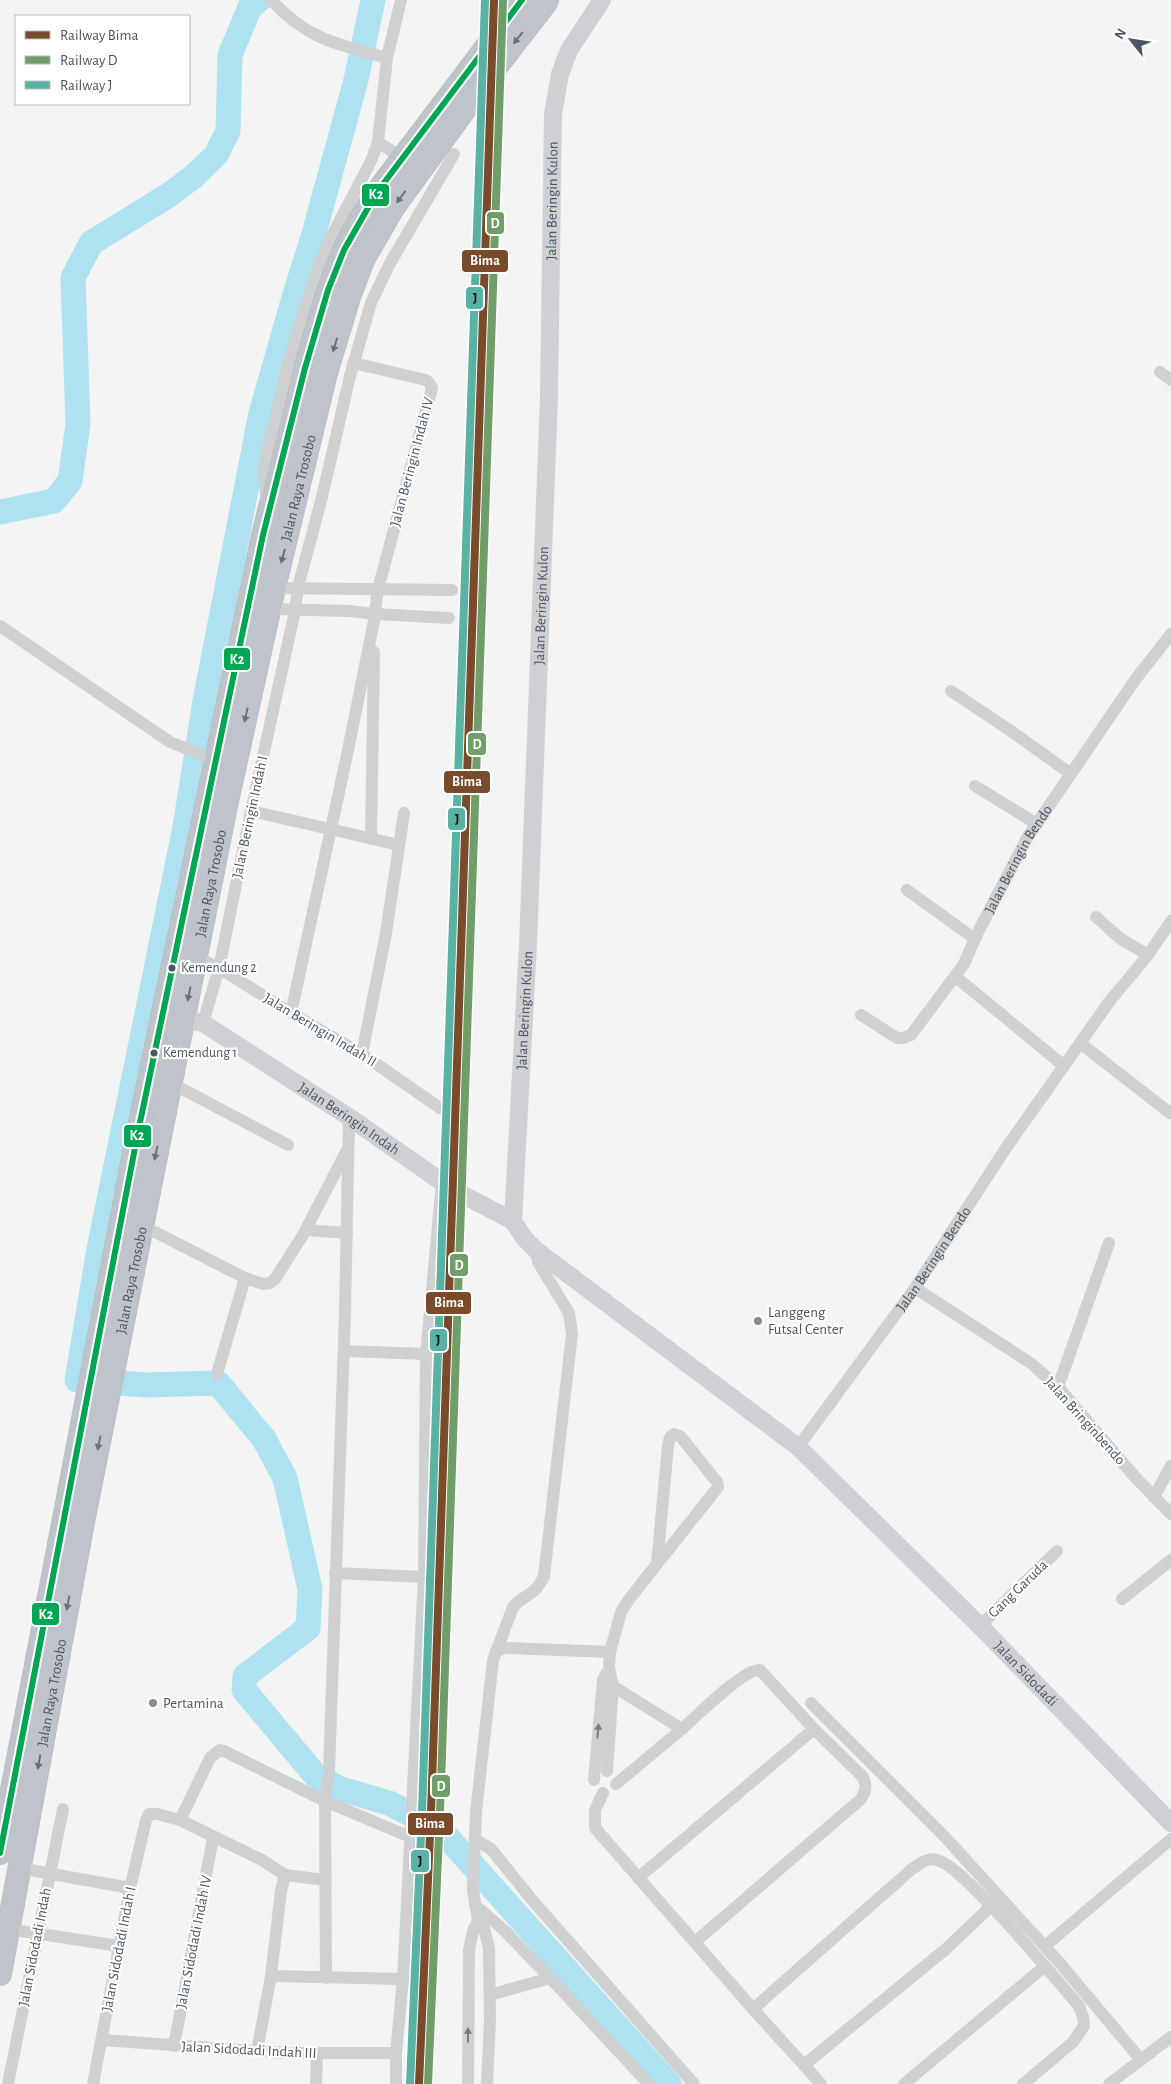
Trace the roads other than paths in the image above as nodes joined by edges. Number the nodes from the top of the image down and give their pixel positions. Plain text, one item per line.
1 (401, 0) edge
2 (522, 0) edge
3 (548, 0) edge
4 (602, 0) edge
5 (274, 3) edge
6 (387, 58) junction
7 (378, 142) junction
8 (454, 154) dead end
9 (438, 181) junction
10 (353, 363) junction
11 (1160, 372) dead end
12 (1171, 380) edge
13 (268, 518) junction
14 (298, 587) junction
15 (378, 589) junction
16 (452, 590) dead end
17 (272, 598) junction
18 (295, 611) junction
19 (375, 618) junction
20 (449, 618) dead end
21 (0, 626) edge
22 (1171, 634) edge
23 (951, 691) dead end
24 (204, 755) junction
25 (1071, 774) junction
26 (975, 786) dead end
27 (251, 811) junction
28 (404, 813) dead end
29 (1036, 824) junction
30 (331, 828) junction
31 (371, 839) junction
32 (399, 845) junction
33 (907, 890) dead end
34 (1096, 917) dead end
35 (1171, 921) edge
36 (975, 939) junction
37 (1148, 955) junction
38 (196, 957) junction
39 (219, 968) junction
40 (956, 977) junction
41 (291, 1013) junction
42 (861, 1015) dead end
43 (193, 1021) junction
44 (1080, 1043) junction
45 (362, 1054) junction
46 (1064, 1066) junction
47 (171, 1082) junction
48 (440, 1108) dead end
49 (1170, 1113) dead end
50 (349, 1117) junction
51 (288, 1145) dead end
52 (348, 1148) junction
53 (442, 1183) junction
54 (513, 1222) junction
55 (140, 1227) junction
56 (306, 1230) junction
57 (347, 1233) junction
58 (1109, 1243) dead end
59 (537, 1252) junction
60 (245, 1278) junction
61 (915, 1288) junction
62 (344, 1351) junction
63 (426, 1354) junction
64 (217, 1374) dead end
65 (101, 1384) junction
66 (1058, 1387) junction
67 (798, 1447) junction
68 (1171, 1466) edge
69 (1154, 1498) junction
70 (1171, 1514) edge
71 (1056, 1551) dead end
72 (1171, 1560) edge
73 (657, 1564) junction
74 (335, 1573) junction
75 (424, 1577) junction
76 (1122, 1599) dead end
77 (980, 1626) junction
78 (496, 1651) junction
79 (610, 1652) junction
80 (608, 1684) junction
81 (811, 1703) dead end
82 (682, 1729) junction
83 (814, 1729) junction
84 (607, 1771) junction
85 (594, 1780) junction
86 (616, 1784) junction
87 (603, 1793) junction
88 (325, 1801) junction
89 (63, 1809) dead end
90 (180, 1820) junction
91 (1171, 1823) edge
92 (410, 1837) junction
93 (214, 1838) junction
94 (1171, 1839) edge
95 (476, 1840) junction
96 (0, 1853) edge
97 (19, 1868) junction
98 (49, 1874) junction
99 (285, 1875) junction
100 (638, 1878) junction
101 (326, 1880) junction
102 (130, 1888) junction
103 (475, 1905) junction
104 (990, 1907) junction
105 (478, 1921) junction
106 (8, 1929) junction
107 (38, 1934) junction
108 (695, 1942) junction
109 (120, 1946) junction
110 (1045, 1946) junction
111 (1045, 1966) junction
112 (0, 1974) edge
113 (271, 1976) junction
114 (490, 1976) junction
115 (326, 1978) junction
116 (469, 1978) junction
117 (550, 1978) junction
118 (403, 1979) junction
119 (490, 1995) junction
120 (752, 2009) junction
121 (1171, 2037) edge
122 (102, 2040) junction
123 (174, 2046) junction
124 (258, 2052) junction
125 (317, 2053) junction
126 (396, 2053) junction
127 (1141, 2060) junction
128 (804, 2065) junction
129 (8, 2084) edge
130 (93, 2084) edge
131 (316, 2084) edge
132 (396, 2084) edge
133 (468, 2084) edge
134 (486, 2084) edge
135 (649, 2084) edge
136 (694, 2084) edge
137 (821, 2084) edge
138 (904, 2084) edge
139 (1023, 2084) edge
140 (1109, 2084) edge

1 - 6 street
2 - 13 highway, Jalan Raya Trosobo, bridge
3 -> 17 highway, Jalan Raya Trosobo, bridge
4 - 54 street, Jalan Beringin Kulon
5 - 6 street
6 - 7 street
7 - 9 street
7 - 13 street
8 - 9 street, Jalan Beringin Indah I
9 - 10 street, Jalan Beringin Indah I
10 - 14 street, Jalan Beringin Indah I
10 - 15 street, Jalan Beringin Indah IV
11 - 12 street
13 - 24 highway, Jalan Raya Trosobo
14 - 15 street
14 - 17 street
14 - 18 street, Jalan Beringin Indah I
15 - 16 street
15 - 19 street
17 - 18 street
17 -> 38 highway, Jalan Raya Trosobo
18 - 19 street
18 - 27 street, Jalan Beringin Indah I
19 - 20 street
19 - 30 street
19 - 31 street
21 - 24 street
22 - 25 street, Jalan Beringin Bendo
23 - 25 street
24 - 65 highway, Jalan Raya Trosobo
25 - 29 street, Jalan Beringin Bendo
26 - 29 street
27 - 30 street
27 - 39 street, Jalan Beringin Indah I
28 - 32 street
29 - 36 street, Jalan Beringin Bendo
30 - 31 street
30 - 41 street
31 - 32 street
32 - 45 street
33 - 36 street
34 - 37 street
35 - 37 street, Jalan Beringin Bendo
36 - 40 street, Jalan Beringin Bendo
37 - 44 street, Jalan Beringin Bendo
38 - 39 street, Jalan Beringin Indah II
38 -> 43 highway, Jalan Raya Trosobo
39 - 41 street, Jalan Beringin Indah II
39 - 43 street, Jalan Beringin Indah I
40 - 42 street, Jalan Beringin Bendo
40 - 46 street
41 - 45 street, Jalan Beringin Indah II
43 - 47 highway, Jalan Raya Trosobo
43 - 50 street, Jalan Beringin Indah
44 - 46 street, Jalan Beringin Bendo
44 - 49 street
45 - 48 street, Jalan Beringin Indah II
46 - 61 street, Jalan Beringin Bendo
47 - 51 street
47 -> 55 highway, Jalan Raya Trosobo
50 - 52 street
50 - 53 street, Jalan Beringin Indah
52 - 56 street
52 - 57 street
53 - 54 street, Jalan Beringin Indah
53 - 63 street
54 - 59 street
55 - 60 street
55 - 65 highway, Jalan Raya Trosobo
56 - 57 street
56 - 60 street
57 - 62 street
58 - 66 street
59 - 67 street
59 - 78 street
60 - 64 street
61 - 66 street, Jalan Bringinbendo
61 - 67 street, Jalan Beringin Bendo
62 - 63 street
62 - 74 street
63 - 75 street
65 - 96 highway, Jalan Raya Trosobo
65 -> 97 highway, Jalan Raya Trosobo
66 - 69 street, Jalan Bringinbendo
67 - 77 street, Jalan Sidodadi
68 - 69 street
69 - 70 street, Jalan Bringinbendo
71 - 77 street, Gang Garuda
72 - 76 street
73 - 73 street
73 - 79 street
74 - 75 street
74 - 88 street
75 - 92 street
77 - 91 street, Jalan Sidodadi
78 - 79 street
78 - 95 street
79 - 80 street
80 - 82 street
80 - 84 street
85 -> 80 street
81 - 110 street
82 - 83 street
82 - 86 street
83 - 100 street
83 - 108 street
84 - 85 street
84 - 86 street
85 - 87 street
86 - 87 street
87 - 100 street
88 - 90 street
88 - 92 street
88 - 101 street
89 - 98 street, Jalan Sidodadi Indah
90 - 93 street
90 - 102 street, Jalan Sidodadi Indah I
92 - 118 street
93 - 99 street
93 - 123 street, Jalan Sidodadi Indah IV
94 - 110 street
95 - 103 street
95 - 136 street
97 - 98 street
97 - 106 highway, Jalan Raya Trosobo
98 - 102 street
98 - 107 street, Jalan Sidodadi Indah
99 - 101 street
99 - 113 street
100 - 108 street
101 - 115 street
102 - 109 street, Jalan Sidodadi Indah I
103 - 105 street
103 - 117 street
104 - 111 street
104 - 120 street
104 - 128 street
105 - 114 street
105 - 116 street
106 - 107 street
106 - 112 highway, Jalan Raya Trosobo
107 - 109 street
107 - 129 street, Jalan Sidodadi Indah
108 - 120 street
109 - 122 street, Jalan Sidodadi Indah I
110 - 127 street
111 - 138 street
111 - 139 street
113 - 115 street
113 - 124 street
114 - 116 street
114 - 119 street
115 - 118 street
133 -> 116 street
117 - 119 street
117 - 135 street
118 - 126 street
119 - 134 street
120 - 128 street
121 - 127 street
122 - 123 street, Jalan Sidodadi Indah III
122 - 130 street, Jalan Sidodadi Indah I
123 - 124 street, Jalan Sidodadi Indah III
124 - 125 street, Jalan Sidodadi Indah III
125 - 126 street, Jalan Sidodadi Indah III
125 - 131 street
126 - 132 street
127 - 140 street
128 - 137 street

